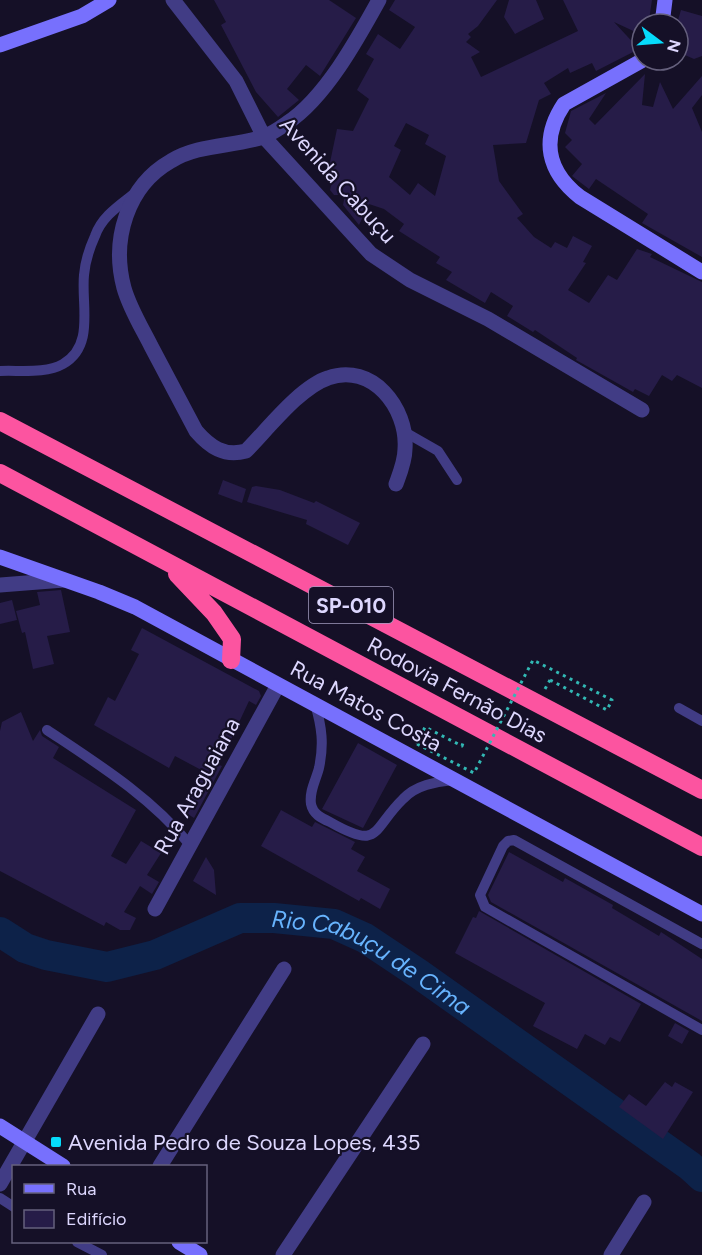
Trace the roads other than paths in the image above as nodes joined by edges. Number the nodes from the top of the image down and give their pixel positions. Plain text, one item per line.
1 (110, 0) edge
2 (173, 0) edge
3 (379, 0) edge
4 (0, 45) edge
5 (630, 67) edge
6 (264, 137) junction
7 (135, 192) junction
8 (702, 272) edge
9 (0, 371) edge
10 (642, 410) dead end
11 (0, 421) edge
12 (404, 431) junction
13 (0, 473) edge
14 (457, 480) dead end
15 (396, 484) dead end
16 (0, 557) edge
17 (167, 564) junction
18 (66, 580) junction
19 (0, 585) edge
20 (231, 660) junction
21 (278, 685) junction
22 (315, 704) junction
23 (679, 708) dead end
24 (702, 721) edge
25 (47, 730) dead end
26 (456, 779) junction
27 (702, 790) edge
28 (190, 845) junction
29 (702, 847) edge
30 (155, 909) dead end
31 (702, 914) edge
32 (702, 944) edge
33 (284, 969) dead end
34 (98, 1014) dead end
35 (702, 1030) edge
36 (423, 1044) dead end
37 (0, 1126) edge
38 (23, 1141) junction
39 (60, 1165) edge
40 (161, 1165) edge
41 (0, 1184) edge
42 (644, 1202) dead end
43 (79, 1243) edge
44 (181, 1243) edge
45 (102, 1255) edge
46 (200, 1255) edge
47 (283, 1255) edge
48 (611, 1255) edge

1 - 4 street
2 - 6 street, Avenida Cabuçu
3 - 6 street
5 - 8 street
6 - 7 street
6 - 10 street, Avenida Cabuçu
7 - 9 lane
7 - 12 street
11 - 27 highway, Rodovia Fernão Dias / SP-010
12 - 14 lane
12 - 15 street
13 - 17 highway, Rodovia Fernão Dias / SP-010
16 - 18 street, Rua Matos Costa
17 - 20 highway
17 - 29 highway, Rodovia Fernão Dias / SP-010
18 - 19 street
18 - 20 street, Rua Matos Costa
20 - 21 street, Rua Matos Costa
21 - 22 street, Rua Matos Costa
21 - 28 street, Rua Araguaiana
22 - 26 street, Rua Matos Costa
22 - 26 lane
23 - 24 lane
25 - 28 lane
26 - 31 street, Rua Matos Costa
28 - 30 street, Rua Araguaiana
32 - 35 lane
33 - 40 street
34 - 38 street
36 - 47 street
37 - 38 street
38 - 39 street
38 - 41 street
42 - 48 street
43 - 45 lane
44 - 46 street

